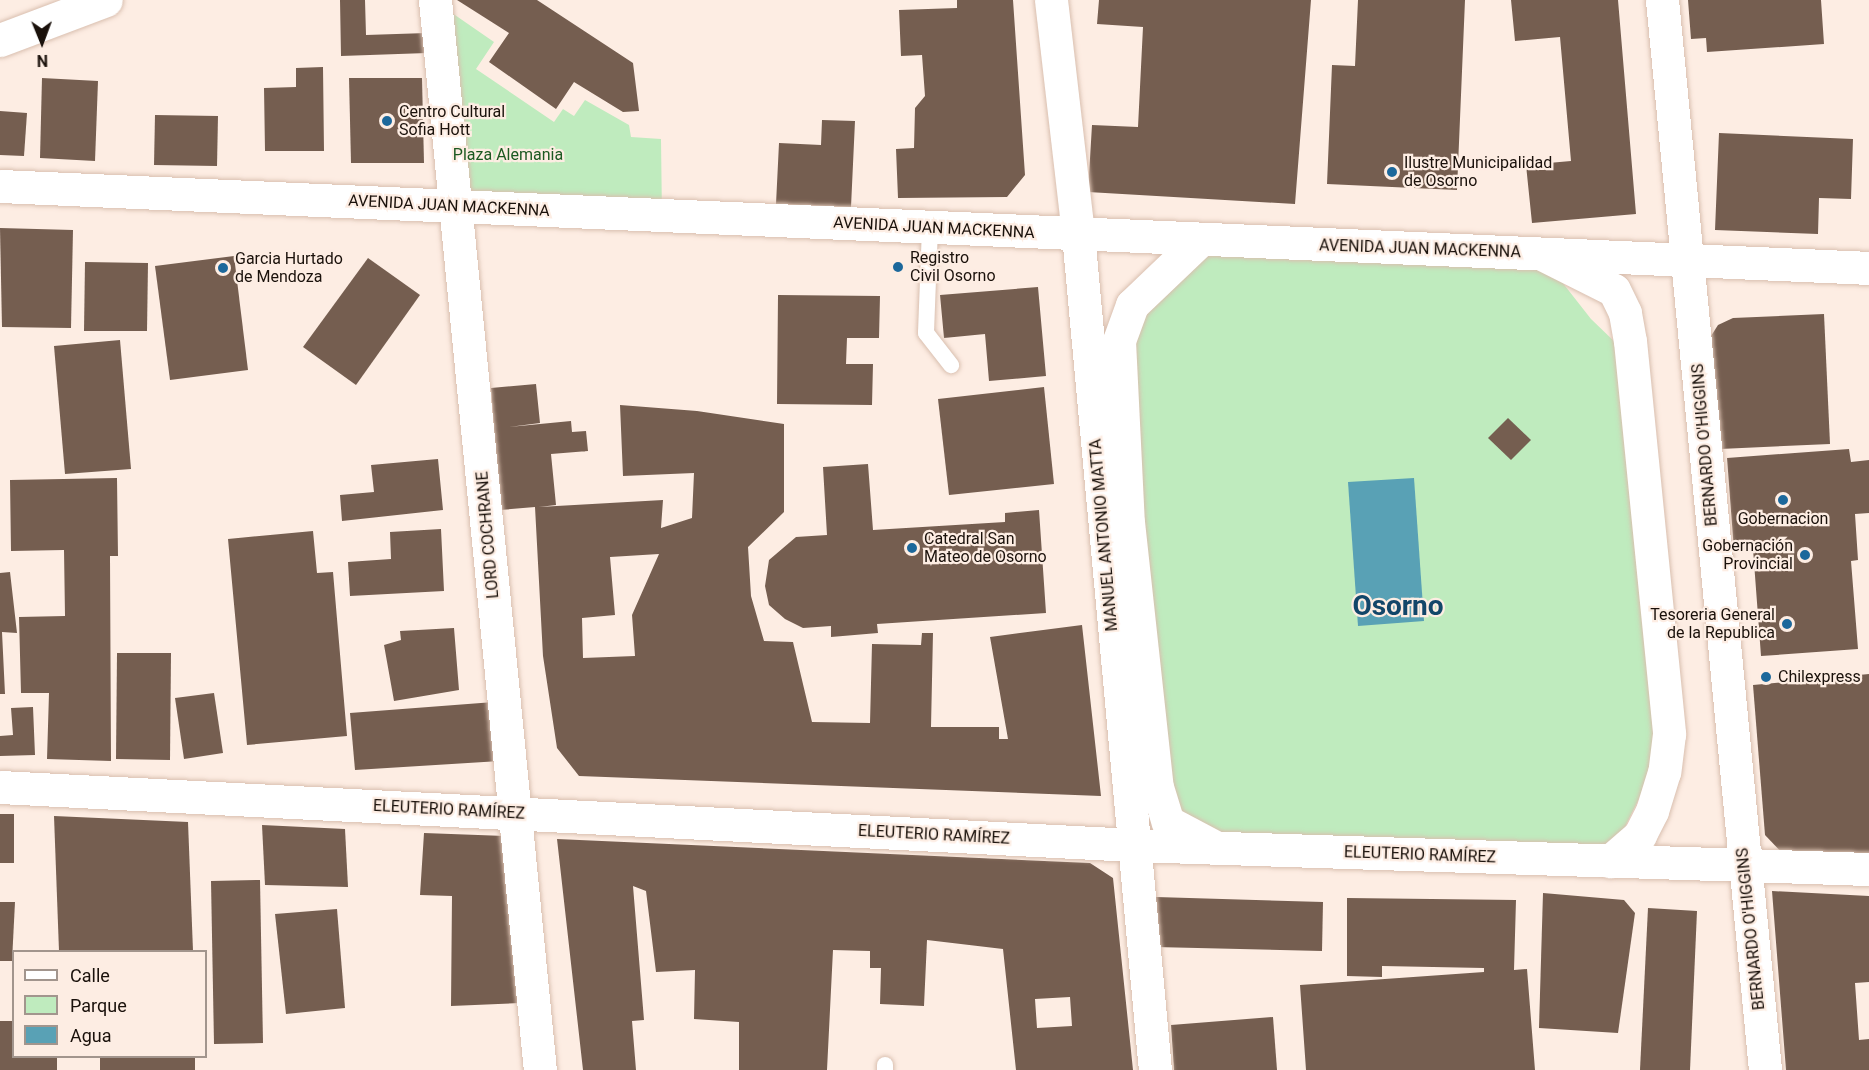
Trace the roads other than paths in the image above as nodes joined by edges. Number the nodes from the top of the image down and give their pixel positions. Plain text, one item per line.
1 (106, 0) edge
2 (435, 0) edge
3 (1051, 0) edge
4 (1662, 0) edge
5 (0, 40) edge
6 (0, 186) edge
7 (457, 207) junction
8 (930, 228) junction
9 (1078, 234) junction
10 (1200, 240) junction
11 (1544, 255) junction
12 (1687, 260) junction
13 (1869, 268) edge
14 (951, 365) dead end
15 (0, 787) edge
16 (514, 813) junction
17 (1133, 845) junction
18 (1215, 847) junction
19 (1610, 861) junction
20 (1745, 866) junction
21 (1869, 869) edge
22 (540, 1070) edge
23 (1155, 1070) edge
24 (1765, 1070) edge

1 - 5 street
2 - 7 street, LORD COCHRANE
3 - 9 street, MANUEL ANTONIO MATTA
4 - 12 street, BERNARDO O'HIGGINS
6 - 7 street, AVENIDA JUAN MACKENNA
7 - 8 street, AVENIDA JUAN MACKENNA
7 - 16 street, LORD COCHRANE
8 - 9 street, AVENIDA JUAN MACKENNA
8 - 14 lane
9 - 10 street, AVENIDA JUAN MACKENNA
9 - 17 street, MANUEL ANTONIO MATTA
10 - 11 street, AVENIDA JUAN MACKENNA
10 - 18 street, MANUEL ANTONIO MATTA
11 - 12 street, AVENIDA JUAN MACKENNA
11 - 19 street
12 - 13 street, AVENIDA JUAN MACKENNA
12 - 20 street, BERNARDO O'HIGGINS
15 - 16 street, ELEUTERIO RAMÍREZ
16 - 17 street, ELEUTERIO RAMÍREZ
16 - 22 street, LORD COCHRANE
17 - 18 street, ELEUTERIO RAMÍREZ
17 - 23 street, MANUEL ANTONIO MATTA
18 - 19 street, ELEUTERIO RAMÍREZ
19 - 20 street, ELEUTERIO RAMÍREZ
20 - 21 street, ELEUTERIO RAMÍREZ
20 - 24 street, BERNARDO O'HIGGINS

